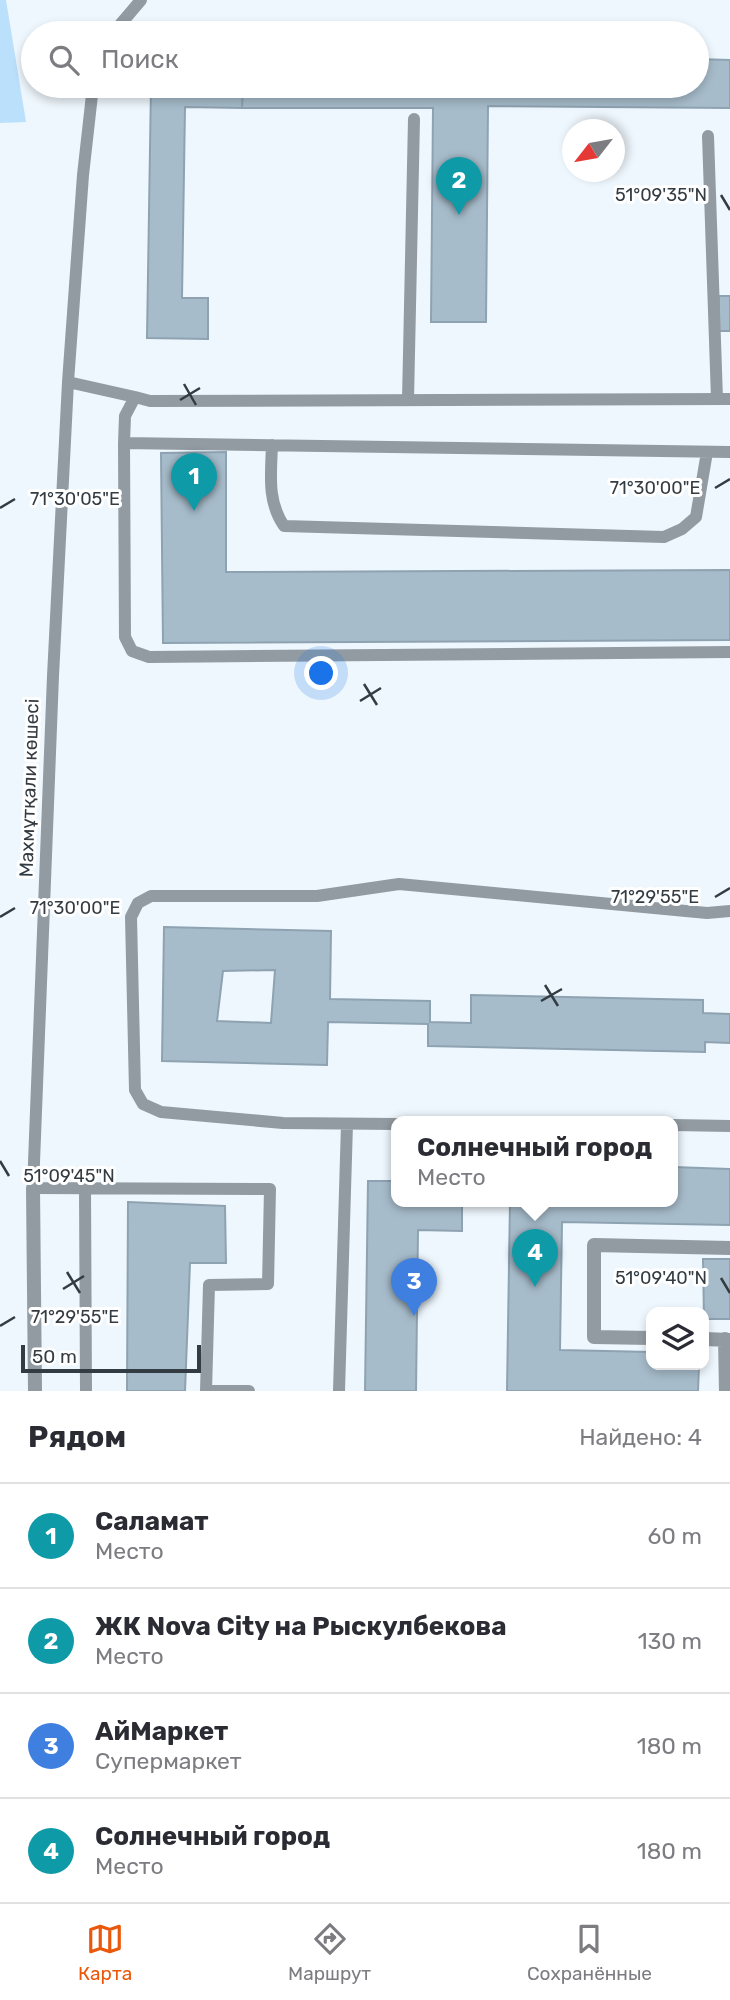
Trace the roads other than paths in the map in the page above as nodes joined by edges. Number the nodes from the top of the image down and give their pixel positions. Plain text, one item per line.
1 (138, 1) edge
2 (122, 21) edge
3 (92, 98) edge
4 (414, 119) dead end
5 (708, 136) dead end
6 (68, 382) junction
7 (135, 397) junction
8 (723, 399) edge
9 (408, 400) junction
10 (124, 443) junction
11 (272, 445) junction
12 (707, 452) junction
13 (730, 452) edge
14 (730, 652) edge
15 (730, 911) edge
16 (347, 1124) junction
17 (391, 1124) edge
18 (678, 1125) edge
19 (730, 1126) edge
20 (33, 1188) junction
21 (85, 1189) junction
22 (730, 1248) edge
23 (646, 1338) edge
24 (709, 1339) edge
25 (728, 1339) edge
26 (35, 1391) edge
27 (86, 1391) edge
28 (249, 1391) edge
29 (340, 1391) edge
30 (726, 1391) edge

1 - 2 lane
3 - 6 lane, Махмұтқали көшесі
4 - 9 lane
5 - 8 lane
6 - 7 lane
6 - 20 lane, Махмұтқали көшесі
7 - 9 lane
7 - 10 lane
8 - 9 lane
10 - 11 lane
10 - 14 lane
11 - 12 lane
11 - 12 lane
12 - 13 lane
15 - 16 lane
16 - 17 lane
16 - 29 lane
18 - 19 lane
20 - 21 lane
20 - 26 street, Махмұтқали көшесі
21 - 27 lane
21 - 28 lane
22 - 23 street
24 - 25 street
25 - 30 street

